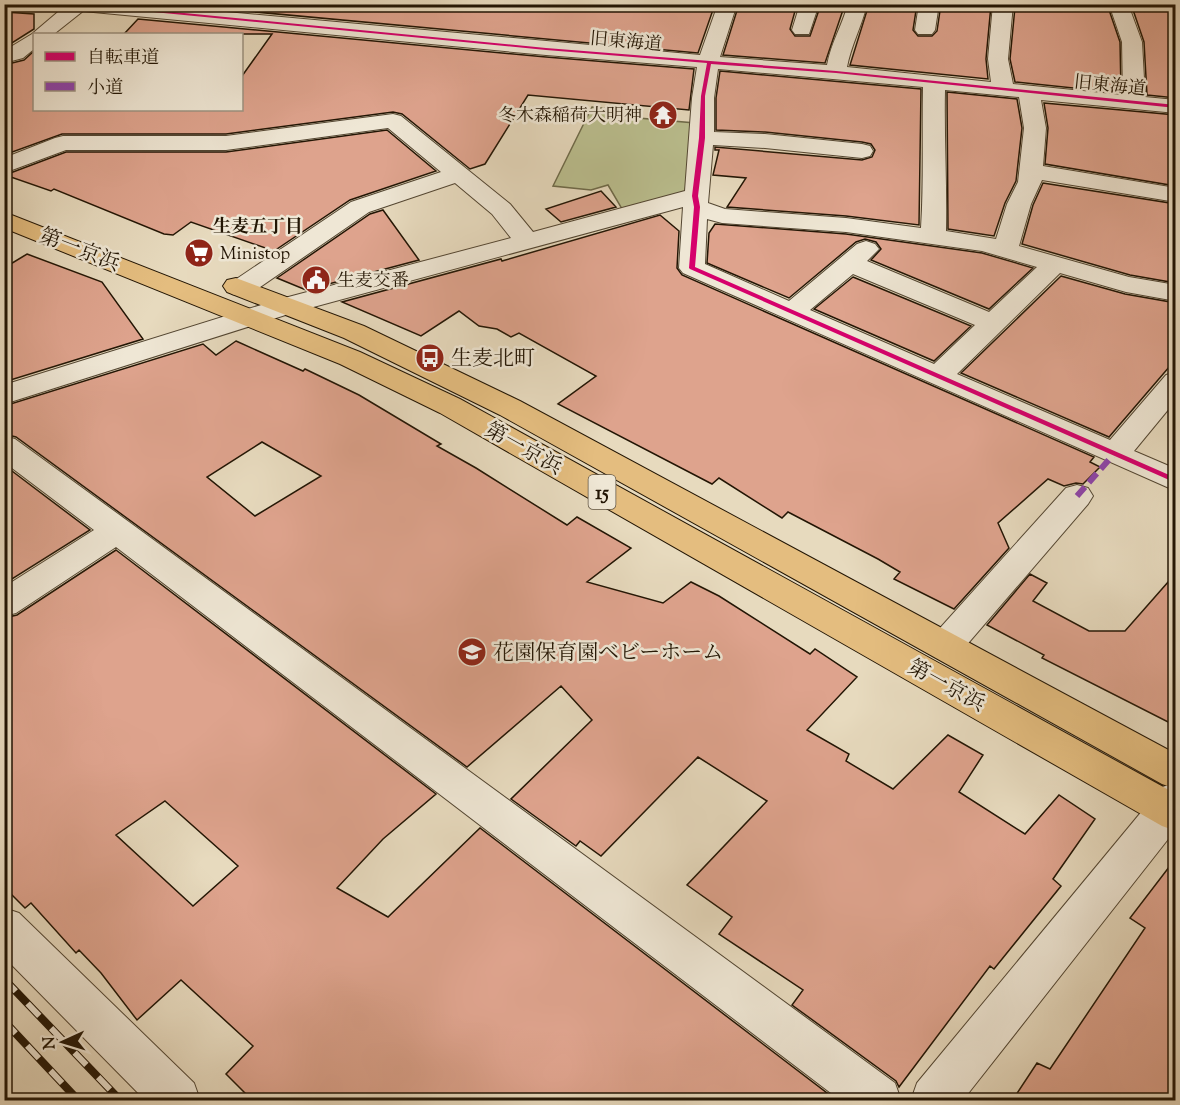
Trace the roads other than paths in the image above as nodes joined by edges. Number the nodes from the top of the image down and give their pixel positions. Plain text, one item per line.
1 (73, 4) edge
2 (728, 4) edge
3 (810, 4) edge
4 (858, 4) edge
5 (929, 4) edge
6 (1003, 4) edge
7 (1118, 4) edge
8 (78, 5) edge
9 (802, 30) dead end
10 (925, 30) dead end
11 (43, 33) edge
12 (33, 41) edge
13 (4, 57) edge
14 (709, 63) junction
15 (836, 72) junction
16 (934, 81) junction
17 (1003, 89) junction
18 (1029, 92) junction
19 (1134, 103) junction
20 (1176, 107) edge
21 (701, 147) junction
22 (860, 162) dead end
23 (4, 166) edge
24 (1031, 171) junction
25 (458, 174) junction
26 (1176, 195) edge
27 (4, 197) edge
28 (696, 201) junction
29 (4, 219) edge
30 (889, 231) junction
31 (933, 237) junction
32 (527, 241) junction
33 (1005, 250) junction
34 (849, 263) junction
35 (1054, 265) junction
36 (1176, 293) edge
37 (246, 302) junction
38 (286, 306) junction
39 (792, 312) junction
40 (993, 323) junction
41 (939, 375) junction
42 (1176, 381) edge
43 (6, 393) edge
44 (4, 446) edge
45 (1115, 453) junction
46 (1176, 481) edge
47 (1077, 496) dead end
48 (118, 530) junction
49 (4, 604) edge
50 (945, 646) junction
51 (1173, 798) edge
52 (4, 927) edge
53 (177, 1101) edge
54 (878, 1101) edge
55 (934, 1101) edge

1 - 8 street, 旧東海道
2 - 14 street
3 - 9 street
4 - 15 street
5 - 10 street
6 - 17 street
7 - 19 street
8 - 11 street
8 - 14 street, 旧東海道
12 - 13 street
14 - 15 street, 旧東海道
14 - 21 street
15 - 16 street, 旧東海道
16 - 17 street, 旧東海道
16 - 31 street
17 - 18 street, 旧東海道
18 - 19 street, 旧東海道
18 - 24 street
19 - 20 street, 旧東海道
21 - 22 street
21 - 28 street
23 - 25 street
24 - 26 street
24 - 33 street
25 - 32 street
25 - 37 street
27 - 37 highway, 第一京浜 / 15
28 - 30 street
28 - 32 street
28 - 39 street
29 - 37 highway, 第一京浜 / 15
30 - 31 street
30 - 34 street
31 - 33 street
32 - 38 street
33 - 35 street
34 - 39 street
34 - 40 street
35 - 36 street
35 - 40 street
37 - 38 highway, 第一京浜 / 15
37 - 43 street
37 - 51 highway, 第一京浜 / 15
38 - 50 highway, 第一京浜 / 15
39 - 41 street
40 - 41 street
41 - 45 street
42 - 45 street
44 - 48 street
45 - 46 street
47 - 50 street
48 - 49 street
48 - 54 street
50 - 51 highway, 第一京浜 / 15
51 - 55 street
52 - 53 street

